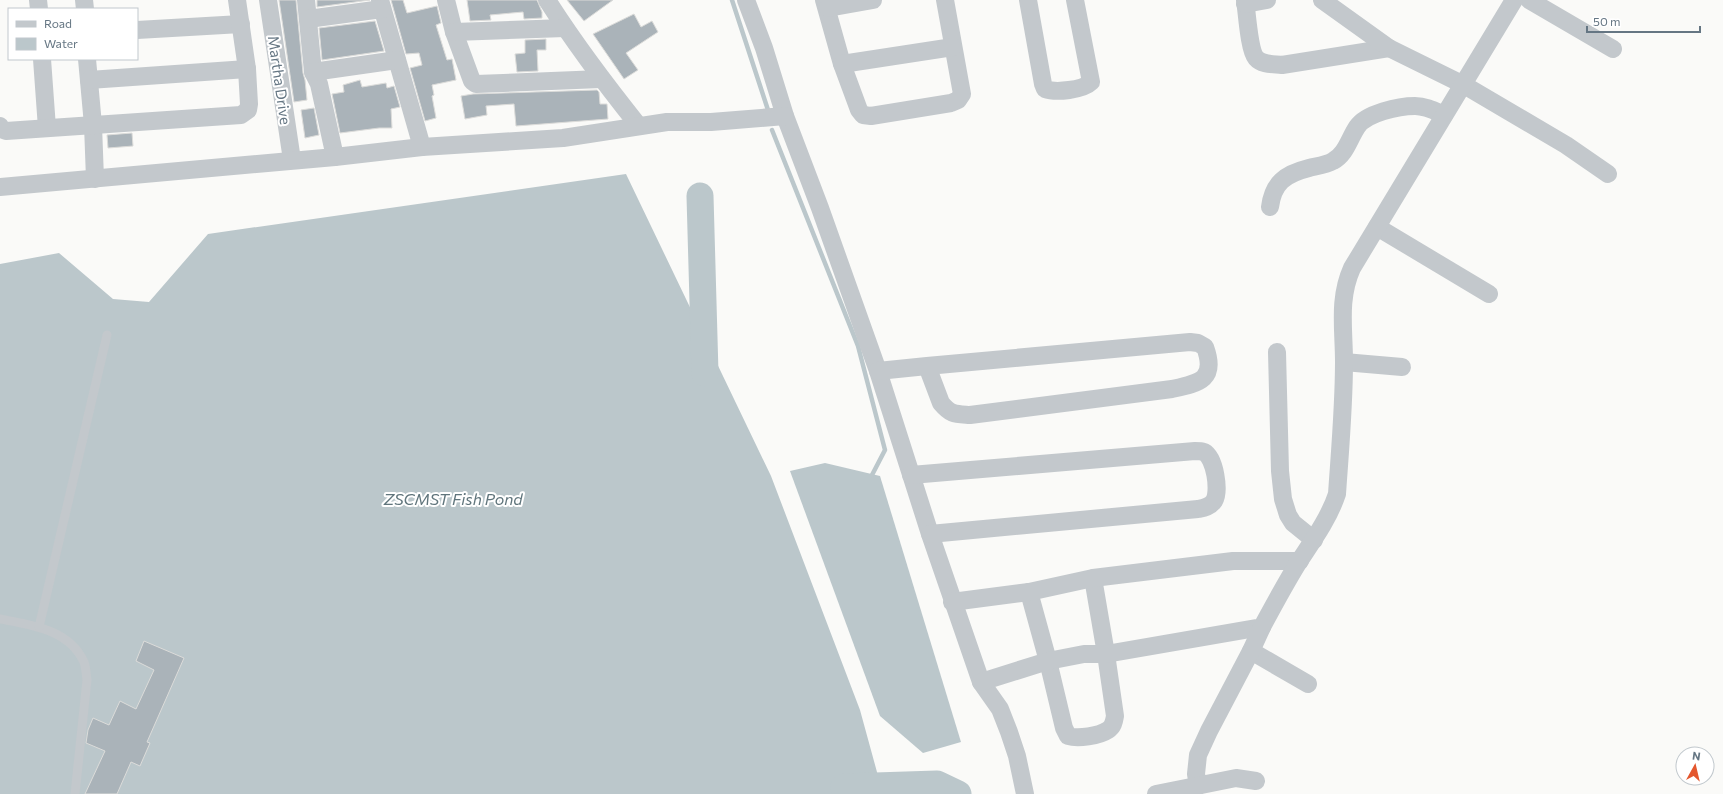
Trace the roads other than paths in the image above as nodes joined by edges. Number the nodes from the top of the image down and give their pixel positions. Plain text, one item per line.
1 (237, 0) edge
2 (268, 0) edge
3 (306, 0) edge
4 (446, 0) edge
5 (547, 0) edge
6 (746, 0) edge
7 (873, 0) edge
8 (945, 0) edge
9 (1028, 0) edge
10 (1075, 0) edge
11 (1268, 0) edge
12 (1322, 0) edge
13 (1514, 0) edge
14 (1529, 0) edge
15 (1245, 2) edge
16 (826, 4) edge
17 (381, 5) edge
18 (308, 19) junction
19 (241, 24) junction
20 (565, 28) junction
21 (138, 30) edge
22 (454, 32) junction
23 (953, 47) junction
24 (1390, 48) junction
25 (1613, 49) dead end
26 (42, 60) edge
27 (87, 60) edge
28 (397, 60) junction
29 (842, 64) junction
30 (247, 69) junction
31 (313, 72) junction
32 (601, 79) junction
33 (89, 80) junction
34 (1464, 85) junction
35 (1444, 115) junction
36 (785, 116) junction
37 (93, 125) junction
38 (0, 126) edge
39 (638, 126) junction
40 (47, 128) junction
41 (422, 147) junction
42 (335, 157) junction
43 (292, 160) junction
44 (1608, 174) dead end
45 (95, 179) junction
46 (0, 187) edge
47 (1270, 207) dead end
48 (1377, 227) junction
49 (1489, 294) dead end
50 (107, 335) dead end
51 (1277, 352) dead end
52 (1344, 362) junction
53 (927, 366) junction
54 (1402, 367) dead end
55 (878, 371) junction
56 (911, 476) junction
57 (930, 534) junction
58 (1314, 540) junction
59 (1300, 561) junction
60 (1092, 578) junction
61 (1030, 592) junction
62 (952, 602) junction
63 (0, 619) edge
64 (40, 627) junction
65 (1262, 627) junction
66 (1251, 651) junction
67 (1106, 654) junction
68 (1048, 661) junction
69 (981, 682) junction
70 (1308, 684) dead end
71 (1256, 781) dead end
72 (1198, 786) junction
73 (1226, 787) edge
74 (75, 794) edge
75 (1025, 794) edge
76 (1156, 794) edge

1 - 19 street
2 - 43 street, Martha Drive
3 - 18 street
4 - 22 street
5 - 20 street
6 - 36 street
7 - 16 street
8 - 23 street
9 - 10 street
11 - 15 street
12 - 24 street
13 - 34 street
14 - 25 street
15 - 24 street
16 - 29 street
17 - 18 street
17 - 28 street
18 - 31 street
19 - 21 street
19 - 30 street
20 - 22 street
20 - 32 street
22 - 32 street
23 - 29 street
23 - 29 street
24 - 34 street
26 - 40 street
27 - 33 street
28 - 31 street
28 - 41 street
30 - 33 street
30 - 37 street
31 - 42 street
32 - 39 street
33 - 37 street
34 - 35 street
34 - 44 street
35 - 47 street
35 - 48 street
36 - 39 street
36 - 55 street
37 - 40 street
37 - 45 street
38 - 40 street
39 - 41 street
41 - 42 street
42 - 43 street
43 - 45 street
45 - 46 street
48 - 49 street
48 - 52 street
50 - 64 lane
51 - 58 street
52 - 54 street
52 - 58 street
53 - 53 street
53 - 55 street
55 - 56 street
56 - 57 street
56 - 57 street
57 - 62 street
58 - 59 street
59 - 60 street
59 - 65 street
60 - 61 street
60 - 67 street
61 - 62 street
61 - 68 street
62 - 69 street
63 - 64 lane
64 - 74 lane
65 - 66 street
65 - 67 street
66 - 70 street
66 - 72 street
67 - 68 street
67 - 68 street
68 - 69 street
69 - 75 street
71 - 73 street
72 - 73 street
72 - 76 street

